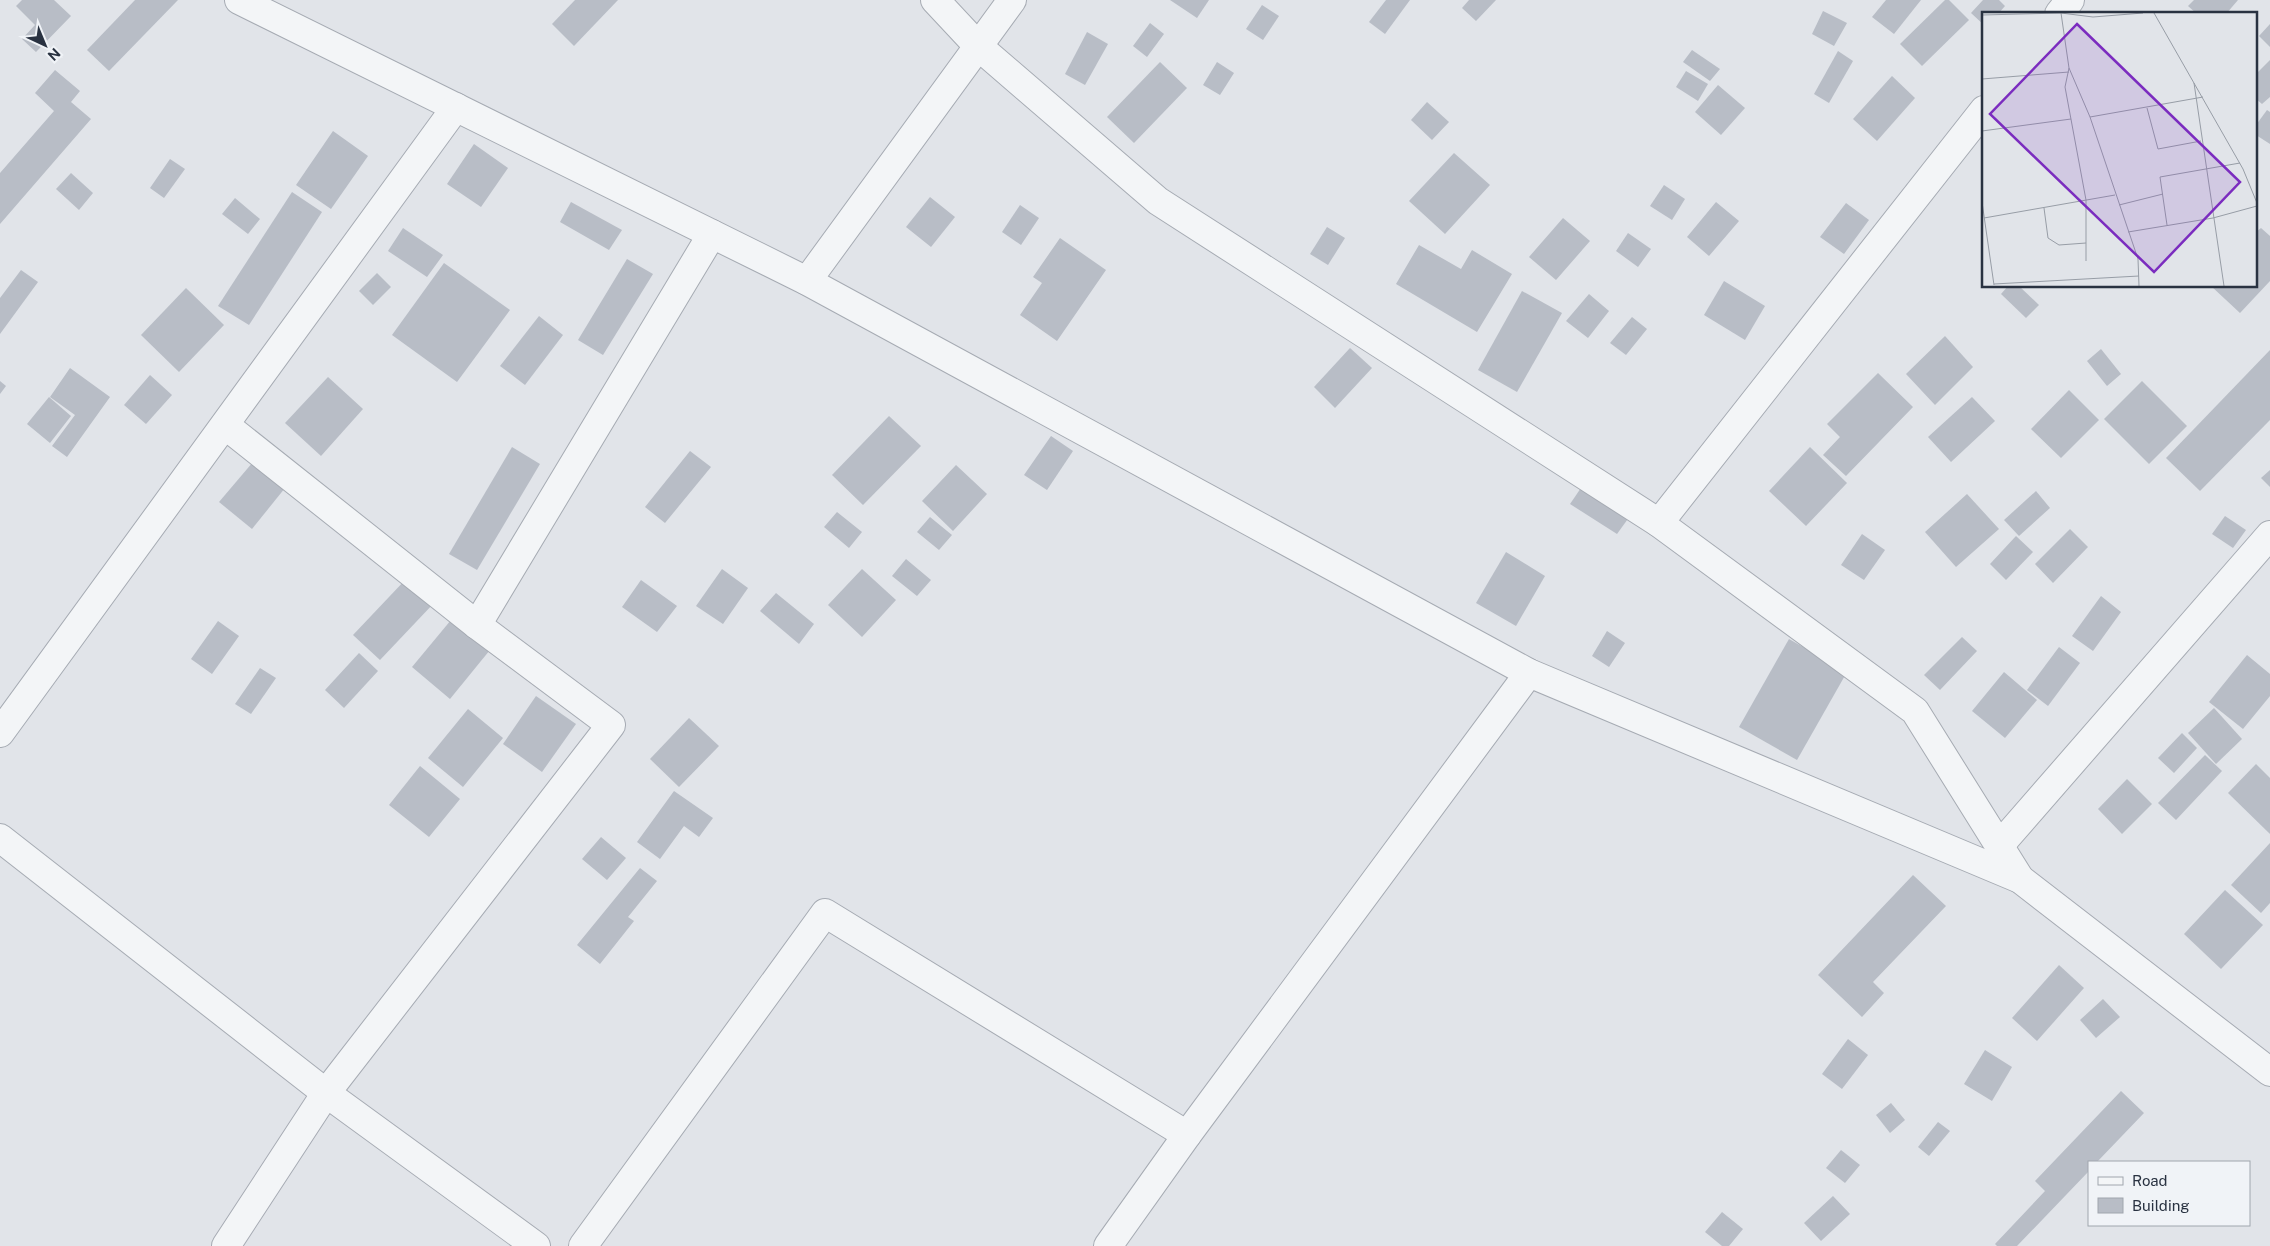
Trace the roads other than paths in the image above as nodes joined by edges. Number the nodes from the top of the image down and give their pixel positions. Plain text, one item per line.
1 (239, 0) edge
2 (935, 0) edge
3 (1012, 0) edge
4 (2070, 0) edge
5 (2061, 12) edge
6 (978, 46) junction
7 (456, 107) junction
8 (1982, 113) edge
9 (712, 234) junction
10 (807, 281) junction
11 (224, 425) junction
12 (1659, 523) junction
13 (2270, 535) edge
14 (478, 625) junction
15 (1529, 673) junction
16 (0, 733) edge
17 (0, 838) edge
18 (1999, 846) junction
19 (2020, 879) junction
20 (2270, 1072) edge
21 (326, 1093) junction
22 (1187, 1135) junction
23 (226, 1246) edge
24 (536, 1246) edge
25 (583, 1246) edge
26 (1108, 1246) edge

1 - 7 street
2 - 6 street
3 - 6 street
4 - 5 street
6 - 10 street
6 - 12 street
7 - 9 street
7 - 11 street
8 - 12 street
9 - 10 street
9 - 14 street
10 - 15 street
11 - 14 street
11 - 16 street
12 - 18 street
13 - 18 street
14 - 21 street
15 - 19 street
15 - 22 street
17 - 21 street
18 - 19 street
19 - 20 street
21 - 23 street
21 - 24 street
22 - 25 street
22 - 26 street

